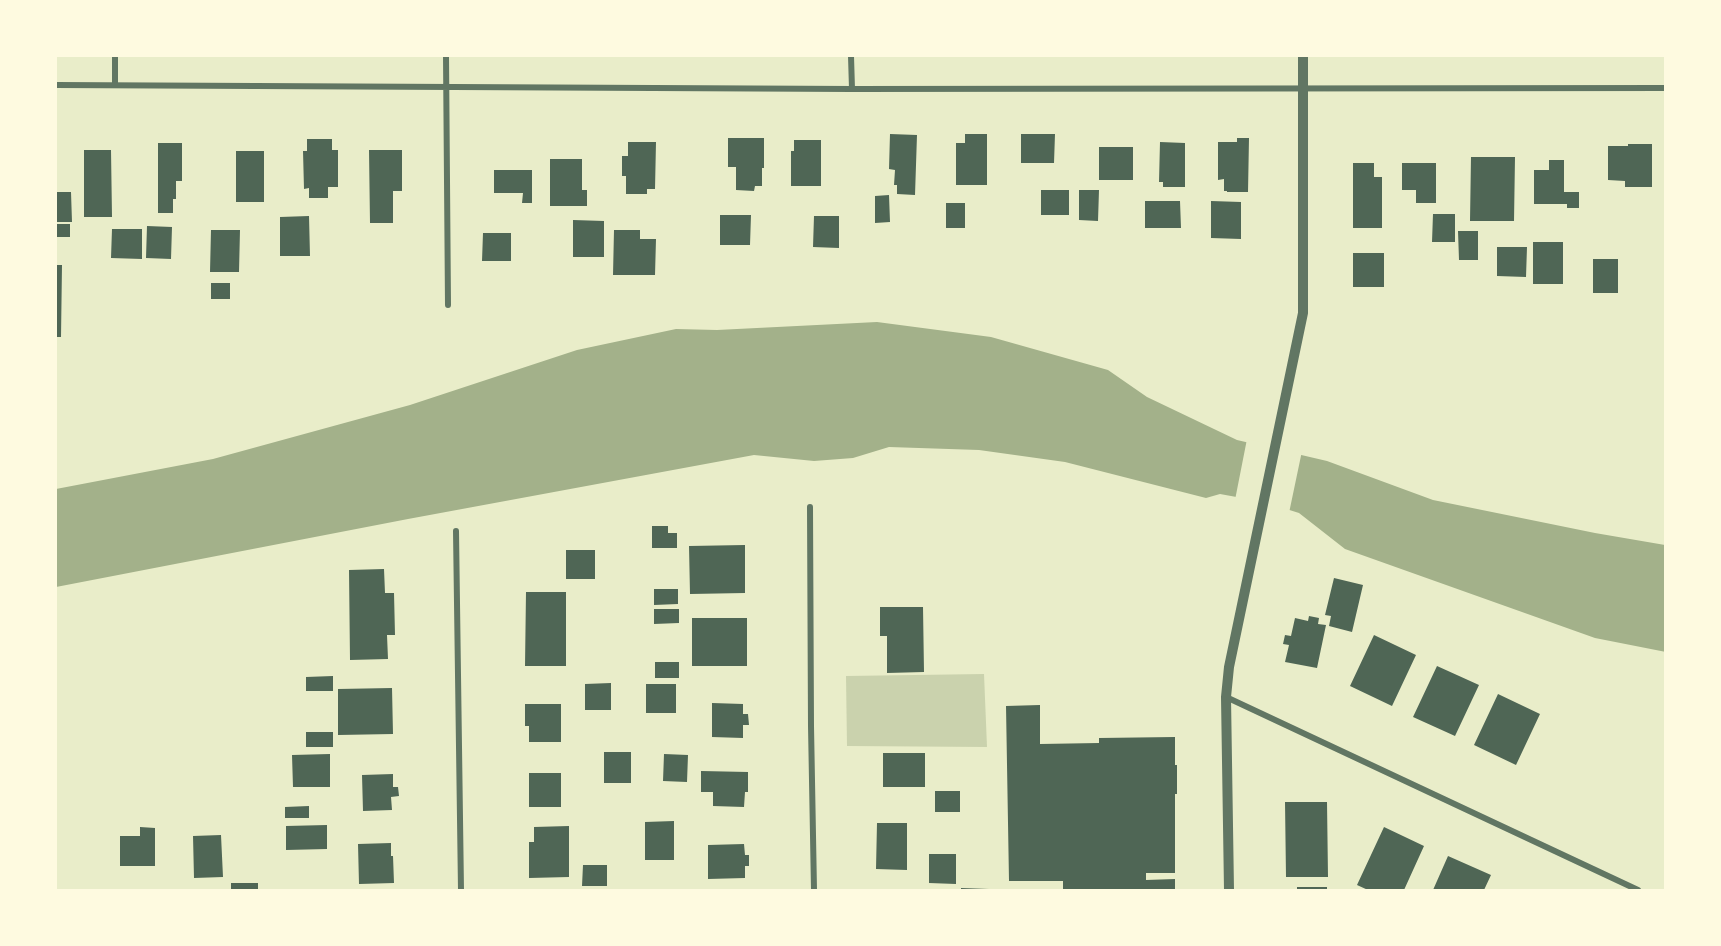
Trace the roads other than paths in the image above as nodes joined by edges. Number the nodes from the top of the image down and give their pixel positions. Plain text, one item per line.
1 (115, 56) edge
2 (446, 56) edge
3 (851, 56) edge
4 (1303, 56) edge
5 (56, 85) edge
6 (115, 85) junction
7 (446, 86) junction
8 (1665, 88) edge
9 (852, 89) junction
10 (1303, 89) junction
11 (448, 305) dead end
12 (810, 507) dead end
13 (456, 531) dead end
14 (1226, 697) junction
15 (461, 891) edge
16 (814, 891) edge
17 (1229, 891) edge
18 (1638, 891) edge

1 - 6 street
2 - 7 street
3 - 9 street
4 - 10 street
5 - 6 street
6 - 7 street
7 - 9 street
7 - 11 street
8 - 10 street
9 - 10 street
10 - 14 street
12 - 16 street
13 - 15 street
14 - 17 street
14 - 18 street

